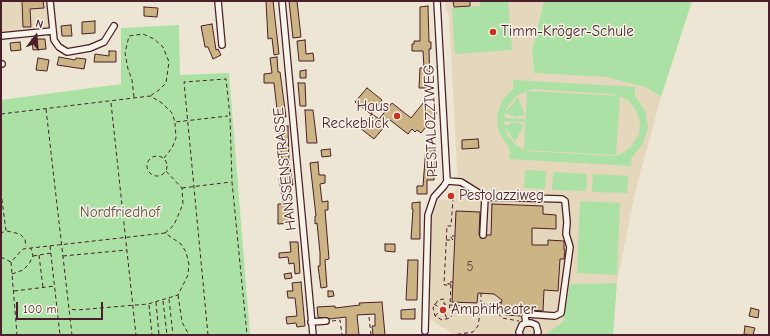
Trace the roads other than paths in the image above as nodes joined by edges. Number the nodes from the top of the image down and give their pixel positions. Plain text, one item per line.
1 (50, 1) edge
2 (218, 1) edge
3 (282, 1) edge
4 (437, 1) edge
5 (114, 26) dead end
6 (52, 32) junction
7 (1, 36) edge
8 (222, 45) dead end
9 (446, 184) junction
10 (485, 197) junction
11 (484, 235) dead end
12 (326, 321) road end
13 (311, 322) junction
14 (526, 322) junction
15 (425, 331) dead end
16 (313, 335) edge
17 (520, 335) edge
18 (537, 335) edge

1 - 6 street
2 - 8 street
3 - 13 street, HANSSENSTRASSE
4 - 9 street, PESTALOZZIWEG
5 - 6 street
6 - 7 street
9 - 10 street
9 - 15 street, PESTALOZZIWEG
10 - 11 street
10 - 14 street
12 - 13 street
13 - 16 street, HANSSENSTRASSE
14 - 17 street
14 - 18 street

